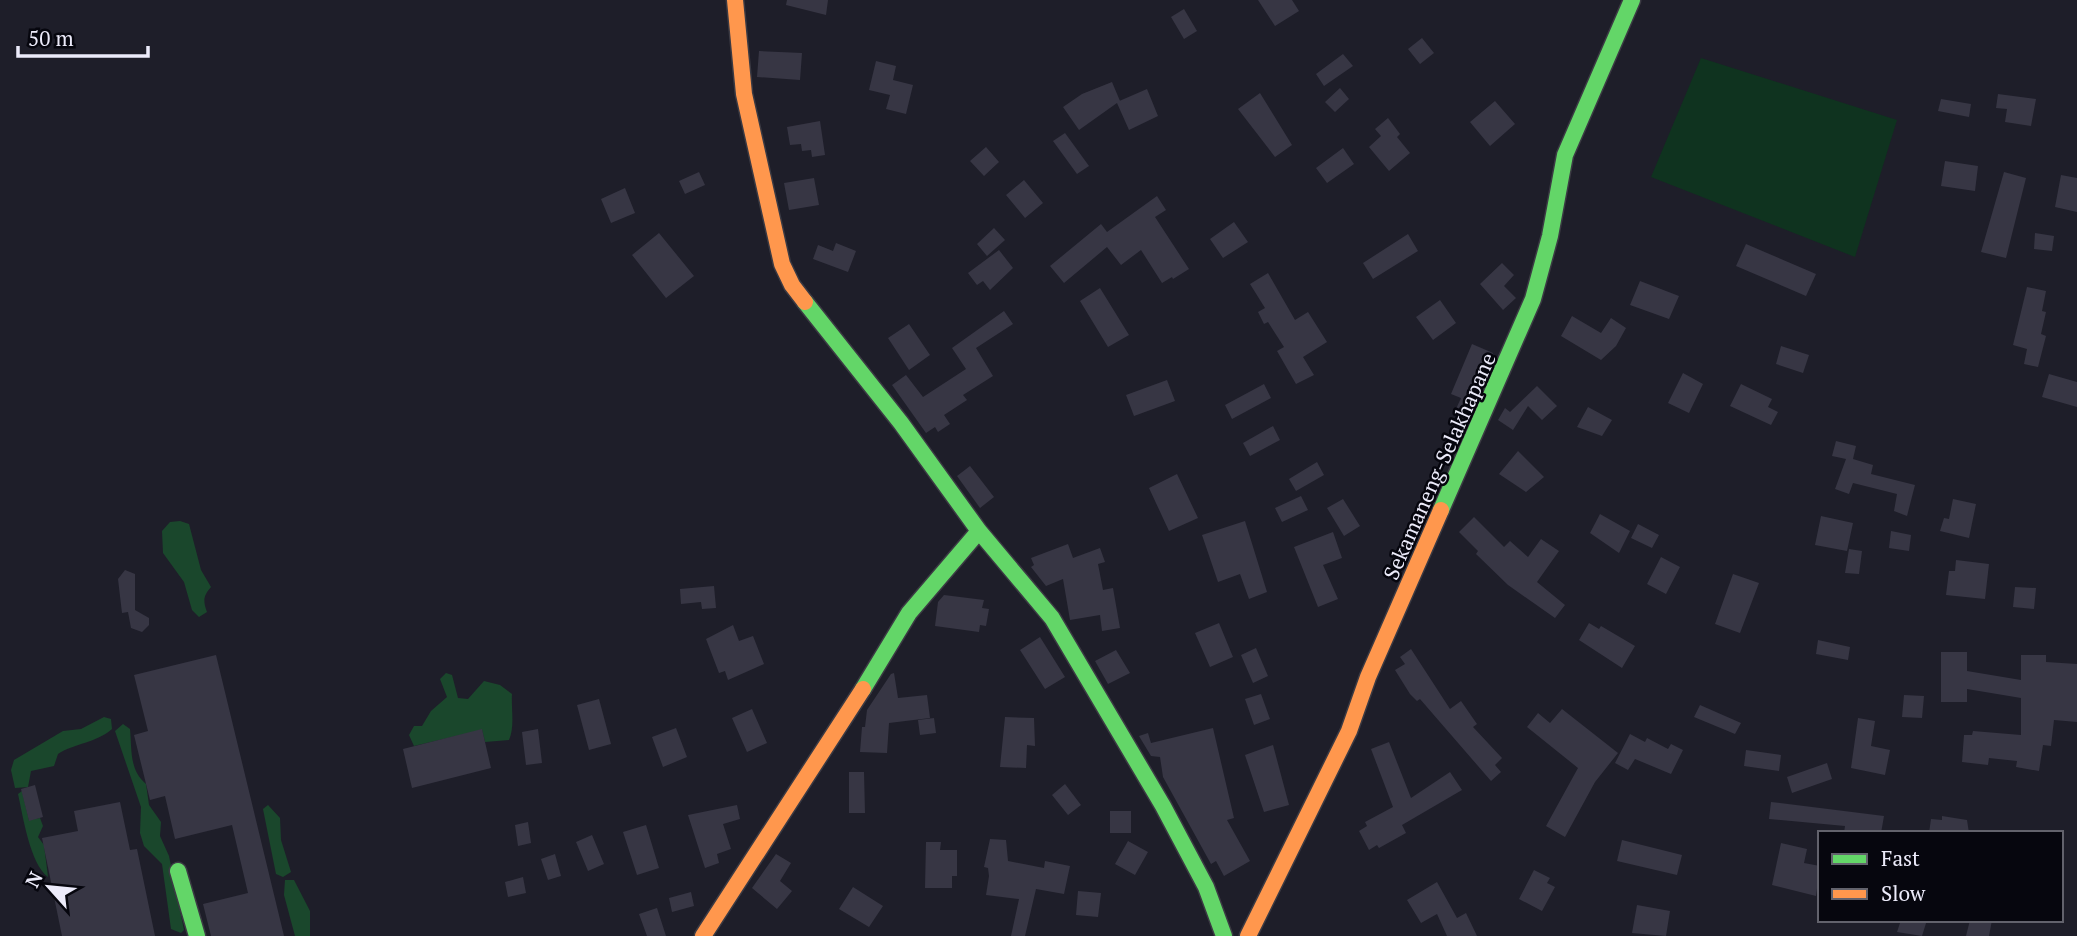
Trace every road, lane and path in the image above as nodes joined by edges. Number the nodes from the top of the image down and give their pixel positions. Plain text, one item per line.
1 (734, 0) edge
2 (1632, 0) edge
3 (979, 531) junction
4 (178, 871) dead end
5 (197, 936) edge
6 (703, 936) edge
7 (1224, 936) edge
8 (1248, 936) edge

1 - 3 street
2 - 8 street, Sekamaneng-Selakhapane
3 - 6 street
3 - 7 street
4 - 5 street

